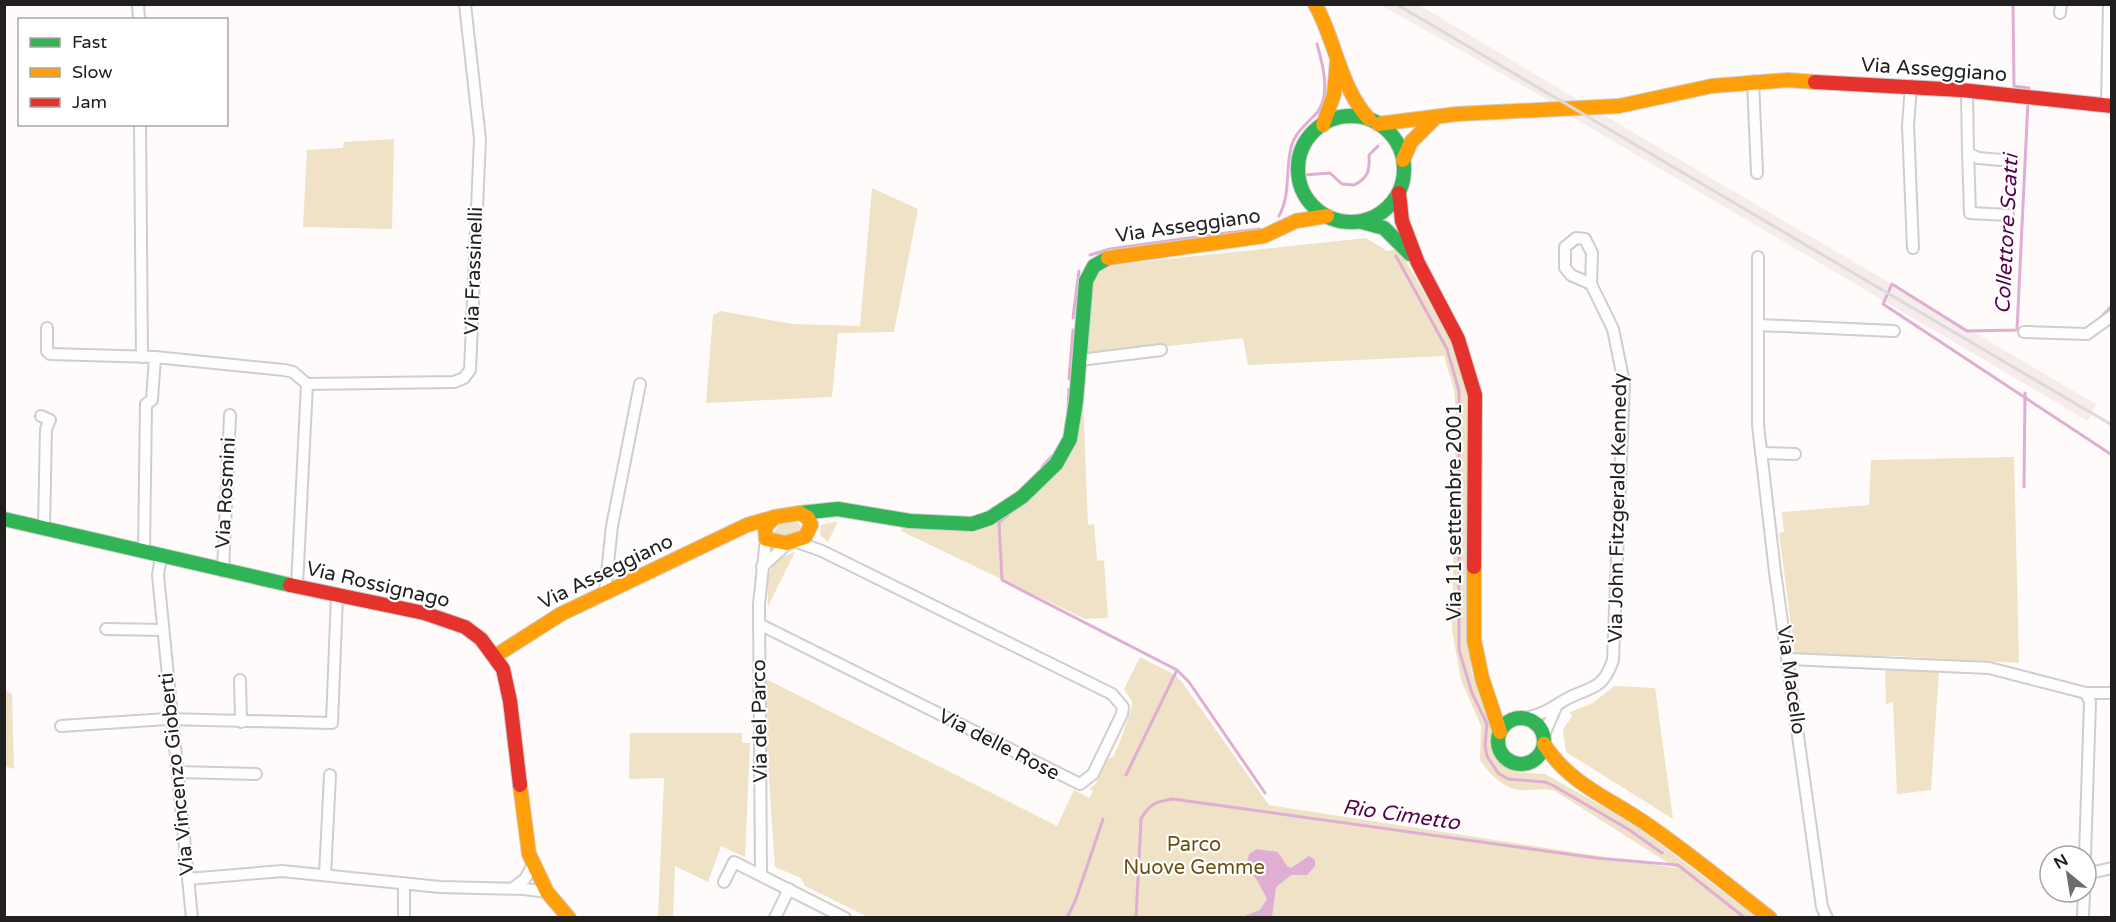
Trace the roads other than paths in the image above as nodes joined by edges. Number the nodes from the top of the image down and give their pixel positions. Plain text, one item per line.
1 (465, 4) edge
2 (1315, 4) edge
3 (2109, 4) edge
4 (1338, 56) junction
5 (1753, 81) junction
6 (1911, 86) junction
7 (1967, 91) junction
8 (2109, 106) edge
9 (1434, 119) junction
10 (1373, 122) junction
11 (1323, 125) junction
12 (140, 126) edge
13 (1968, 153) junction
14 (1404, 160) junction
15 (2013, 161) dead end
16 (1757, 173) dead end
17 (1302, 189) junction
18 (1399, 193) junction
19 (2008, 215) dead end
20 (1327, 216) junction
21 (1360, 222) junction
22 (1279, 230) junction
23 (1913, 248) dead end
24 (1758, 257) dead end
25 (1418, 263) junction
26 (1591, 284) dead end
27 (2112, 316) edge
28 (1759, 325) junction
29 (47, 328) dead end
30 (1894, 331) dead end
31 (2024, 332) dead end
32 (1161, 350) dead end
33 (142, 357) junction
34 (155, 357) junction
35 (1080, 360) junction
36 (307, 384) junction
37 (640, 384) dead end
38 (230, 415) dead end
39 (41, 416) dead end
40 (1761, 453) junction
41 (1795, 454) dead end
42 (800, 513) junction
43 (874, 515) junction
44 (775, 517) junction
45 (4, 519) edge
46 (811, 527) junction
47 (44, 528) junction
48 (738, 530) junction
49 (765, 536) junction
50 (792, 542) junction
51 (822, 551) junction
52 (144, 552) junction
53 (161, 556) junction
54 (762, 567) junction
55 (222, 570) junction
56 (297, 586) junction
57 (605, 592) junction
58 (337, 595) junction
59 (759, 624) junction
60 (106, 629) dead end
61 (163, 630) junction
62 (495, 656) junction
63 (1789, 659) junction
64 (240, 680) dead end
65 (2086, 693) junction
66 (2112, 693) edge
67 (1491, 699) junction
68 (1557, 707) junction
69 (1520, 718) junction
70 (172, 721) junction
71 (241, 722) junction
72 (61, 726) dead end
73 (1500, 732) junction
74 (1544, 740) junction
75 (1530, 762) junction
76 (177, 772) junction
77 (256, 774) dead end
78 (330, 775) dead end
79 (1572, 778) junction
80 (2085, 844) edge
81 (533, 865) junction
82 (761, 874) junction
83 (325, 875) junction
84 (188, 879) junction
85 (724, 882) dead end
86 (404, 884) junction
87 (512, 888) junction
88 (789, 889) junction
89 (547, 892) junction
90 (1822, 914) edge
91 (192, 918) edge
92 (404, 918) edge
93 (569, 918) edge
94 (775, 918) edge
95 (845, 918) edge
96 (1770, 918) edge

1 - 36 street, Via Frassinelli
2 - 4 street
3 - 8 street
4 - 10 street
4 - 11 street
5 - 6 street, Via Asseggiano
5 - 9 street, Via Asseggiano
5 - 16 street
6 - 7 street, Via Asseggiano
6 - 23 street
7 - 8 street, Via Asseggiano
7 - 13 street
9 - 10 street, Via Asseggiano
9 - 14 street
10 - 11 street, Via Asseggiano
10 - 14 street
11 - 17 street, Via Asseggiano
12 - 33 street
13 - 15 street
13 - 19 street
14 - 18 street
17 - 20 street
17 - 22 street, Via Asseggiano
18 - 21 street
18 - 25 street, Via 11 settembre 2001
20 - 21 street, Via Asseggiano
20 - 22 street, Via Asseggiano
21 - 25 street, Via 11 settembre 2001
22 - 35 street, Via Asseggiano
24 - 28 street, Via Macello
25 - 67 street, Via 11 settembre 2001
26 - 68 street, Via John Fitzgerald Kennedy
27 - 31 street
28 - 30 street
28 - 40 street, Via Macello
29 - 33 street
32 - 35 street
33 - 34 street
34 - 36 street
34 - 52 street
35 - 43 street, Via Asseggiano
36 - 56 street
37 - 57 street
38 - 55 street, Via Rosmini
39 - 47 street
40 - 41 street
40 - 63 street, Via Macello
42 - 43 street, Via Asseggiano
42 - 44 street, Via Asseggiano
42 - 46 street
43 - 46 street, Via Asseggiano
44 - 48 street, Via Asseggiano
44 - 49 street
45 - 47 street, Via Rossignago
46 - 50 street, Via Asseggiano
46 - 51 street
47 - 52 street, Via Rossignago
48 - 49 street
48 - 57 street, Via Asseggiano
49 - 50 street
49 - 54 street, Via del Parco
50 - 51 street, Via delle Rose
50 - 54 street
51 - 59 street, Via delle Rose
52 - 53 street, Via Rossignago
53 - 55 street, Via Rossignago
53 - 61 street, Via Vincenzo Gioberti
54 - 59 street, Via del Parco
55 - 56 street, Via Rossignago
56 - 58 street, Via Rossignago
57 - 62 street, Via Asseggiano
58 - 62 street, Via Rossignago
58 - 71 street
59 - 82 street, Via del Parco
60 - 61 street
61 - 70 street, Via Vincenzo Gioberti
62 - 81 street, Via Rossignago
63 - 65 street
63 - 90 street, Via Macello
64 - 71 street
65 - 66 street
65 - 80 street
67 - 69 street, Via 11 settembre 2001
67 - 73 street, Via 11 settembre 2001
68 - 69 street, Via John Fitzgerald Kennedy
68 - 74 street
69 - 73 street
69 - 74 street, Via 11 settembre 2001
70 - 71 street
70 - 72 street
70 - 76 street, Via Vincenzo Gioberti
73 - 75 street, Via 11 settembre 2001
74 - 75 street
74 - 79 street, Via 11 settembre 2001
75 - 79 street, Via 11 settembre 2001
76 - 77 street
76 - 84 street, Via Vincenzo Gioberti
78 - 83 street
79 - 96 street, Via 11 settembre 2001
81 - 87 street
81 - 89 street, Via Rossignago
82 - 85 street
82 - 88 street
83 - 84 street
83 - 86 street
84 - 91 street, Via Vincenzo Gioberti
86 - 87 street
86 - 92 street
87 - 89 street
88 - 94 street
88 - 95 street
89 - 93 street, Via Rossignago

